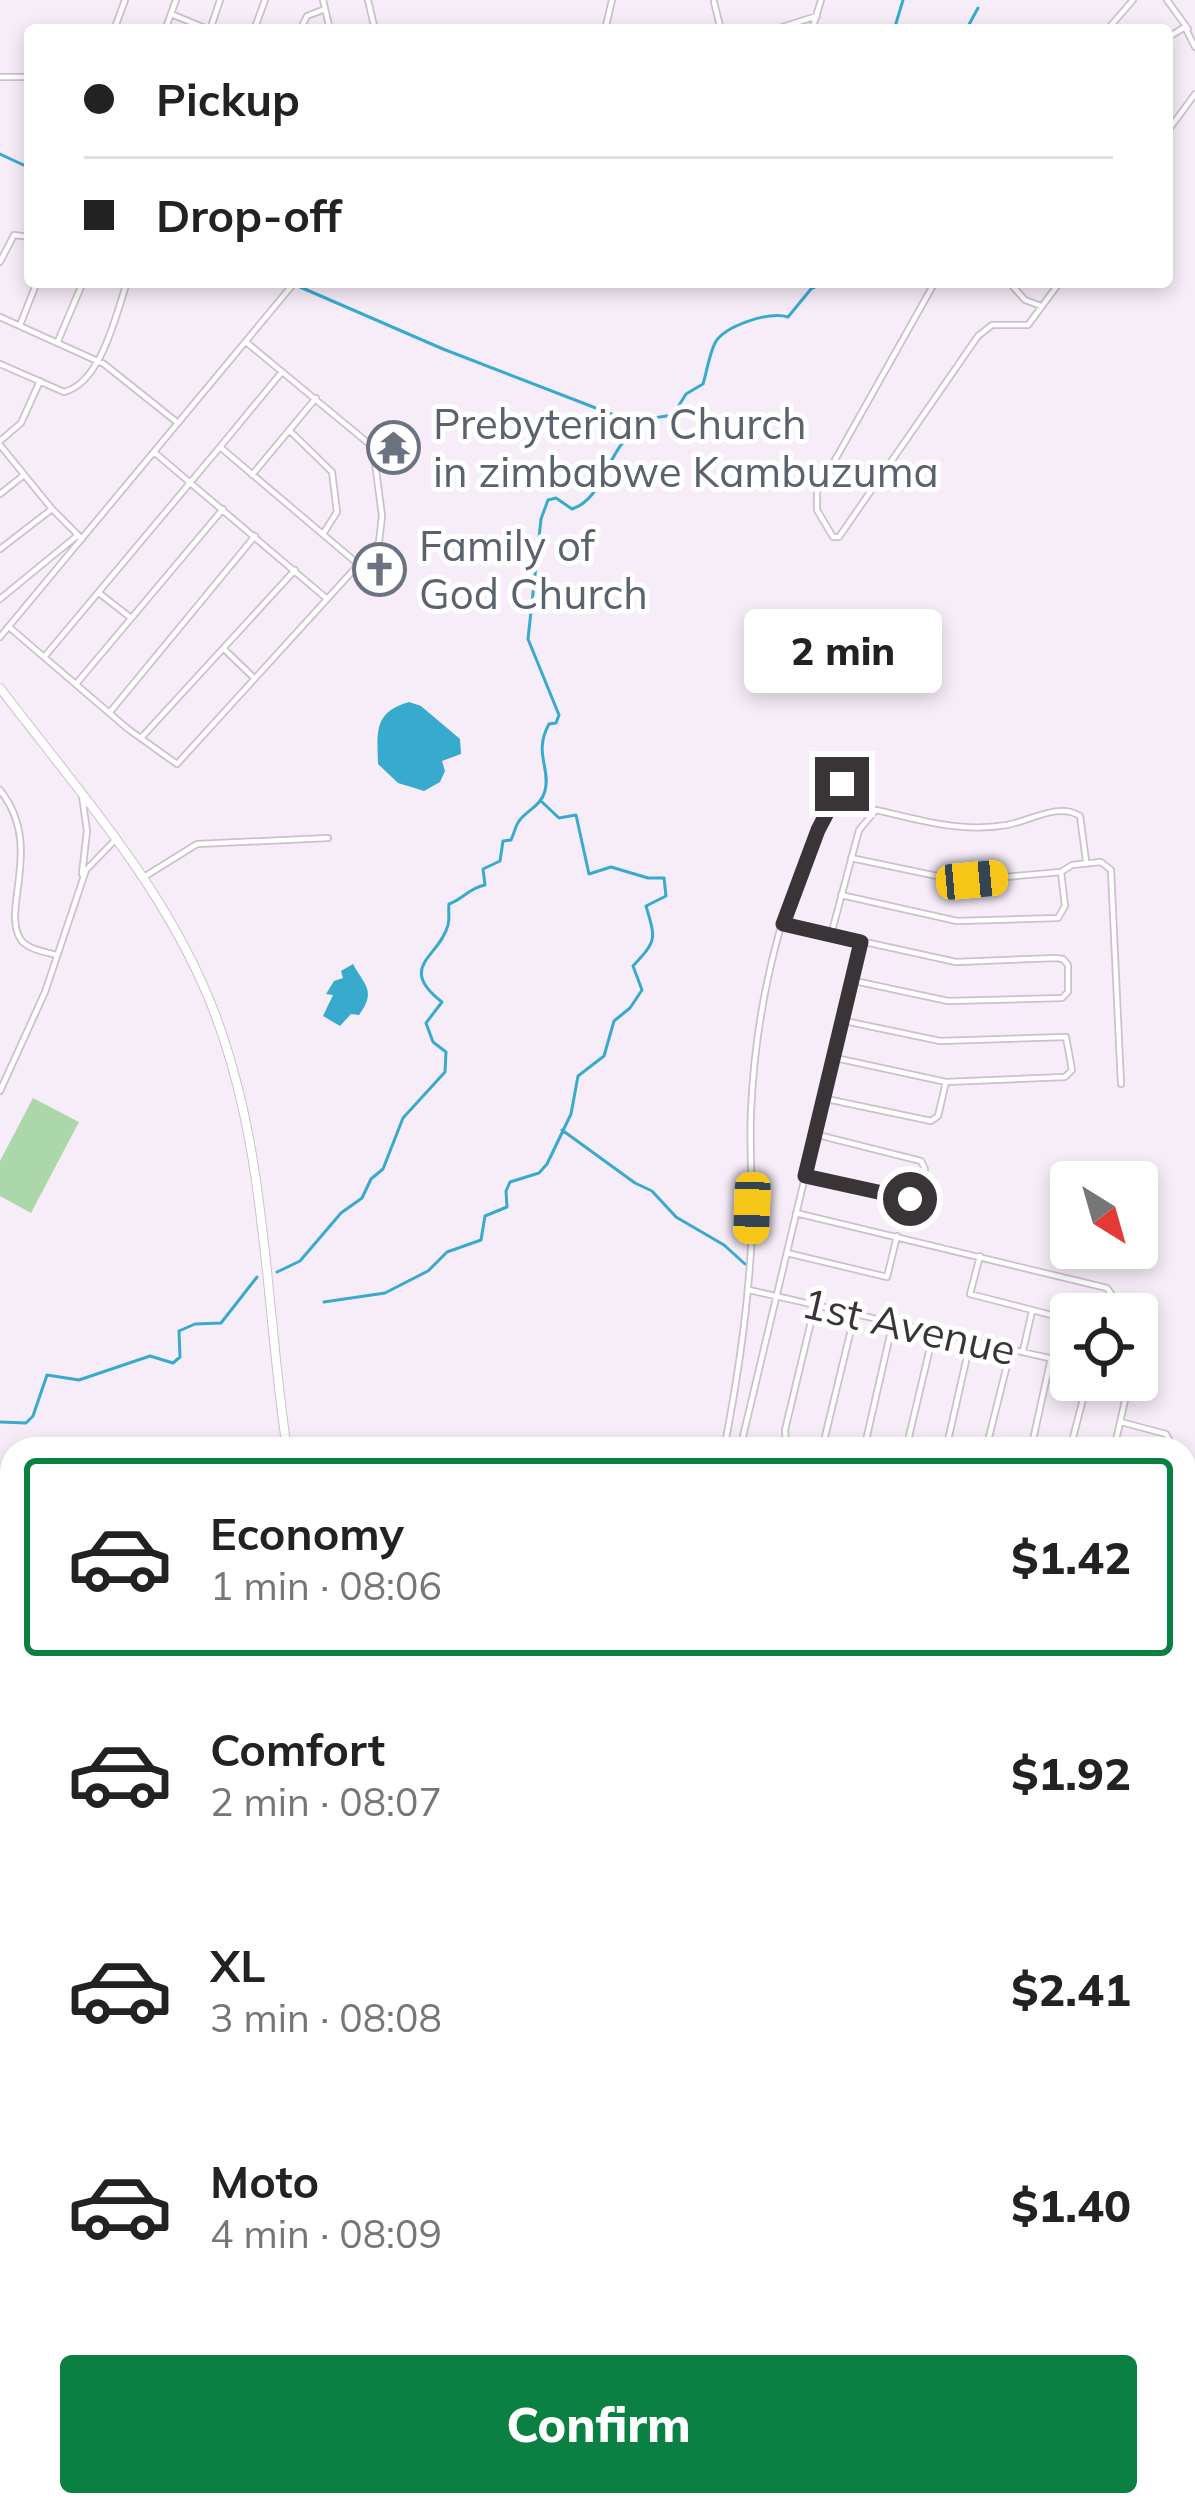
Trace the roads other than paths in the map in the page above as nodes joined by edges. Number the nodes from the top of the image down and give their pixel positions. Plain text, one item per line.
1 (176, 0) edge
2 (323, 0) edge
3 (820, 0) edge
4 (1133, 0) edge
5 (1167, 0) edge
6 (325, 9) junction
7 (171, 14) junction
8 (817, 16) junction
9 (167, 24) edge
10 (195, 24) edge
11 (303, 24) edge
12 (329, 24) edge
13 (792, 24) edge
14 (814, 24) edge
15 (1112, 24) edge
16 (1189, 29) junction
17 (1173, 34) edge
18 (1195, 46) edge
19 (1195, 94) edge
20 (1173, 125) edge
21 (24, 236) edge
22 (0, 262) edge
23 (35, 288) edge
24 (80, 288) edge
25 (125, 288) edge
26 (290, 288) edge
27 (931, 288) edge
28 (1015, 288) edge
29 (1056, 288) edge
30 (1043, 305) junction
31 (1, 321) edge
32 (20, 325) junction
33 (58, 341) junction
34 (246, 342) junction
35 (97, 359) junction
36 (0, 364) edge
37 (282, 372) junction
38 (40, 381) junction
39 (316, 398) junction
40 (178, 423) junction
41 (289, 430) junction
42 (0, 443) edge
43 (220, 447) junction
44 (154, 452) junction
45 (252, 475) junction
46 (24, 476) junction
47 (190, 482) junction
48 (0, 494) edge
49 (223, 508) junction
50 (52, 509) junction
51 (322, 533) junction
52 (255, 536) junction
53 (80, 537) junction
54 (0, 549) edge
55 (358, 564) junction
56 (295, 570) junction
57 (99, 592) junction
58 (0, 598) edge
59 (326, 598) junction
60 (131, 618) junction
61 (9, 627) junction
62 (0, 637) edge
63 (224, 649) junction
64 (45, 656) junction
65 (253, 677) junction
66 (76, 684) junction
67 (0, 688) edge
68 (109, 713) junction
69 (140, 739) junction
70 (860, 756) dead end
71 (0, 790) edge
72 (82, 796) junction
73 (328, 838) dead end
74 (116, 839) junction
75 (851, 858) junction
76 (1086, 862) junction
77 (1061, 872) junction
78 (144, 877) junction
79 (82, 879) junction
80 (842, 895) junction
81 (783, 924) junction
82 (831, 935) junction
83 (861, 942) junction
84 (57, 955) junction
85 (850, 980) junction
86 (839, 1020) junction
87 (831, 1057) junction
88 (946, 1082) junction
89 (1121, 1084) dead end
90 (0, 1091) edge
91 (821, 1098) junction
92 (814, 1134) junction
93 (805, 1176) junction
94 (796, 1213) junction
95 (897, 1236) junction
96 (787, 1253) junction
97 (980, 1256) junction
98 (747, 1290) junction
99 (1111, 1293) edge
100 (776, 1295) junction
101 (814, 1305) junction
102 (1032, 1311) junction
103 (855, 1313) junction
104 (1050, 1315) edge
105 (893, 1322) junction
106 (934, 1331) junction
107 (971, 1339) junction
108 (1011, 1349) junction
109 (1023, 1351) junction
110 (1050, 1358) edge
111 (1050, 1362) edge
112 (734, 1401) junction
113 (1083, 1401) edge
114 (1122, 1401) edge
115 (750, 1404) junction
116 (1120, 1422) junction
117 (286, 1437) edge
118 (726, 1437) edge
119 (743, 1437) edge
120 (786, 1437) edge
121 (825, 1437) edge
122 (867, 1437) edge
123 (909, 1437) edge
124 (949, 1437) edge
125 (989, 1437) edge
126 (1033, 1437) edge
127 (1073, 1437) edge
128 (1117, 1437) edge
129 (1168, 1437) edge

1 - 7 street
2 - 6 street
3 - 8 street
4 - 15 street
5 - 16 street
6 - 11 street
6 - 12 street
7 - 9 street
7 - 10 street
8 - 13 street
8 - 14 street
16 - 17 street
16 - 18 street
19 - 20 street
21 - 22 street
23 - 32 street
24 - 33 street
25 - 35 street
26 - 34 street
27 - 30 street
28 - 30 street
29 - 30 street
31 - 32 street
32 - 33 street
33 - 35 street
34 - 37 street
34 - 40 street
35 - 38 street
35 - 40 street
36 - 38 street
37 - 39 street
37 - 43 street
38 - 42 street
39 - 41 street
39 - 55 street
40 - 44 street
41 - 45 street
41 - 51 street
42 - 46 street
43 - 45 street
43 - 47 street
44 - 47 street
44 - 53 street
45 - 51 street
46 - 48 street
46 - 50 street
47 - 49 street
47 - 57 street
49 - 52 street
49 - 60 street
50 - 53 street
50 - 54 street
51 - 55 street
52 - 56 street
52 - 68 street
53 - 58 street
53 - 61 street
55 - 59 street
56 - 59 street
56 - 63 street
57 - 60 street
57 - 64 street
59 - 65 street
60 - 66 street
61 - 62 street
61 - 64 street
63 - 65 street
63 - 69 street
64 - 66 street
65 - 69 street
66 - 68 street
67 - 72 street
68 - 69 street
70 - 81 street
71 - 84 street
72 - 74 street
72 - 79 street
73 - 78 street
74 - 78 street
74 - 79 street
75 - 76 street
75 - 77 street
75 - 80 street
76 - 77 street
76 - 89 street
77 - 80 street
78 - 117 street
79 - 84 street
80 - 82 street
81 - 82 street
81 - 98 street
82 - 83 street
83 - 85 street
83 - 85 street
84 - 90 street
85 - 86 street
86 - 87 street
86 - 88 street
87 - 88 street
87 - 91 street
88 - 91 street
91 - 92 street
92 - 93 street
92 - 93 street
93 - 94 street
94 - 95 street
94 - 96 street
95 - 96 street
95 - 97 street
96 - 100 street
97 - 99 street
97 - 102 street
98 - 100 street, 1st Avenue
98 - 112 street
100 - 101 street, 1st Avenue
100 - 115 street
101 - 103 street, 1st Avenue
101 - 120 street
102 - 104 street
102 - 109 street
103 - 105 street, 1st Avenue
103 - 121 street
105 - 106 street, 1st Avenue
105 - 122 street
106 - 107 street, 1st Avenue
106 - 123 street
107 - 108 street, 1st Avenue
107 - 124 street
108 - 109 street, 1st Avenue
108 - 125 street
109 - 110 street, 1st Avenue
111 - 126 street
112 - 115 street
112 - 118 street
113 - 127 street
114 - 116 street
115 - 119 street
116 - 128 street
116 - 129 street

